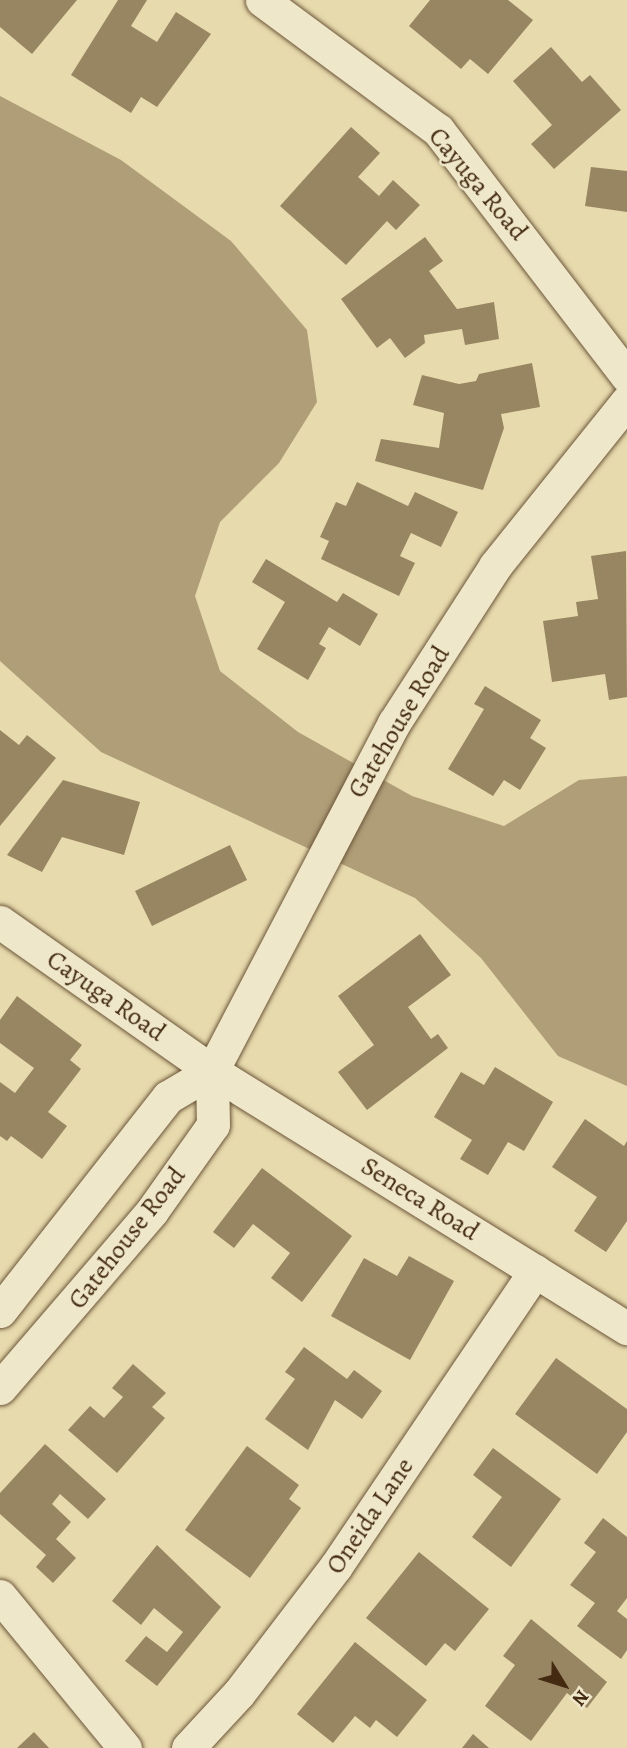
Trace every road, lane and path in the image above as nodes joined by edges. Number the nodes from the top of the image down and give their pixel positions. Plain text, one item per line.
1 (262, 0) edge
2 (627, 376) edge
3 (627, 401) edge
4 (0, 922) edge
5 (212, 1070) junction
6 (535, 1271) junction
7 (0, 1311) edge
8 (627, 1328) edge
9 (0, 1388) edge
10 (0, 1596) edge
11 (125, 1748) edge
12 (188, 1748) edge

1 - 2 street, Cayuga Road
3 - 5 street, Gatehouse Road
4 - 5 street, Cayuga Road
5 - 6 street, Seneca Road
5 - 7 street, Gatehouse Road
5 - 9 street, Gatehouse Road
6 - 8 street, Seneca Road
6 - 12 street, Oneida Lane
10 - 11 street

